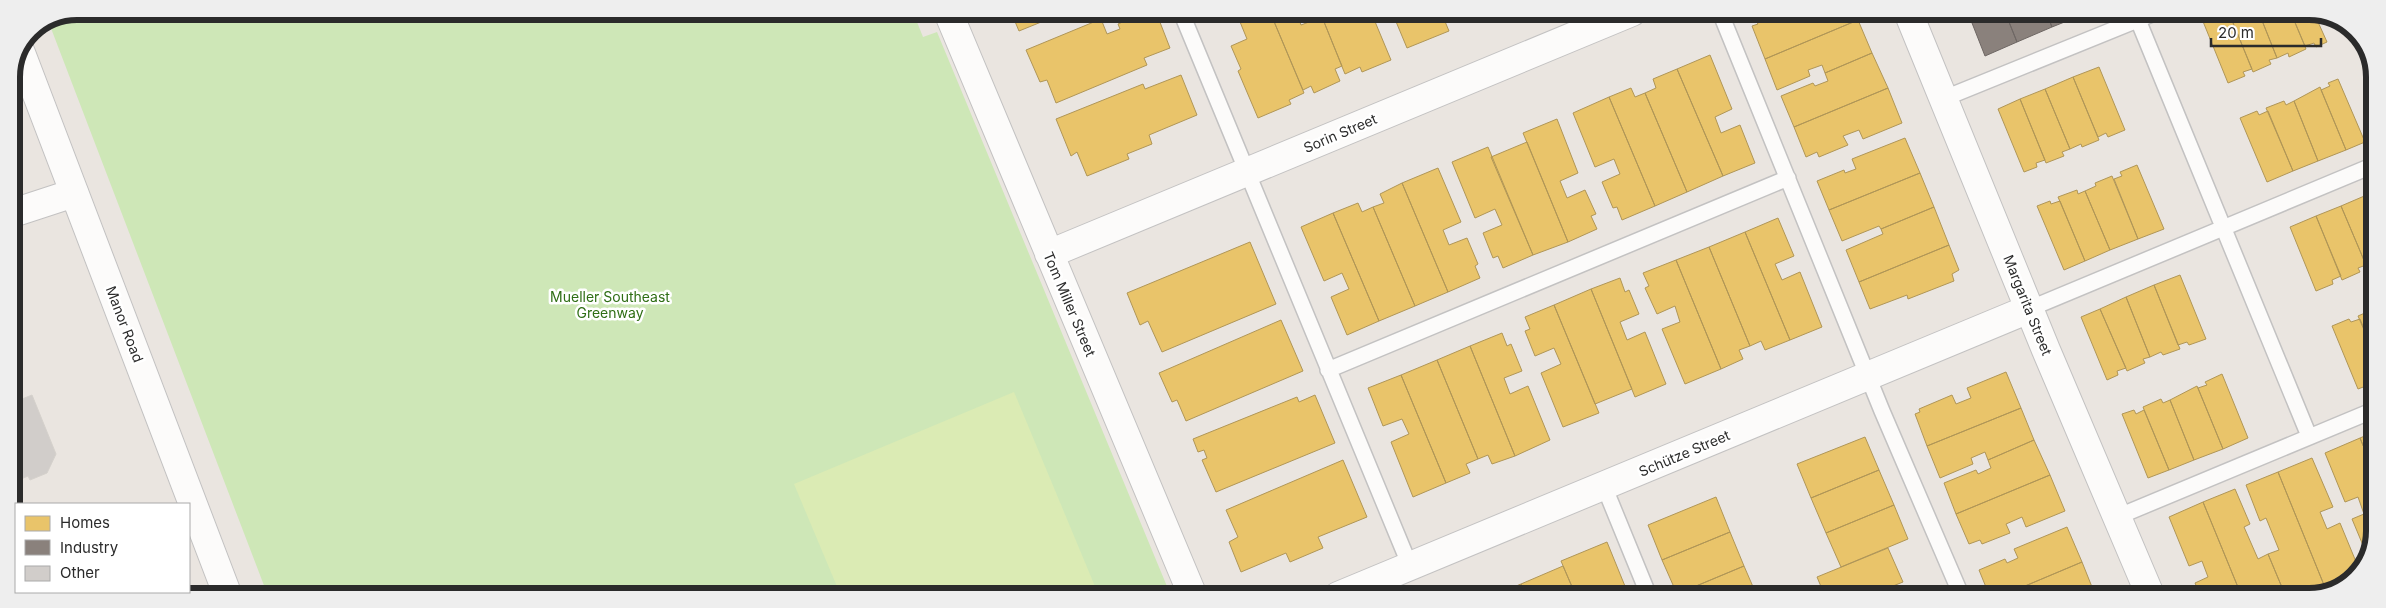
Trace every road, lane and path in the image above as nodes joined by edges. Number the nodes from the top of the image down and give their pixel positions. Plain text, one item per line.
1 (951, 20) edge
2 (1184, 20) edge
3 (1613, 20) edge
4 (1723, 20) edge
5 (1911, 20) edge
6 (2138, 20) joint
7 (23, 58) edge
8 (1945, 98) junction
9 (2366, 168) edge
10 (1248, 171) junction
11 (1788, 178) junction
12 (74, 193) junction
13 (20, 211) edge
14 (2223, 226) junction
15 (1049, 254) junction
16 (2029, 309) junction
17 (1328, 370) junction
18 (1868, 376) junction
19 (2366, 413) edge
20 (2309, 436) junction
21 (1604, 486) junction
22 (2117, 517) junction
23 (1410, 566) junction
24 (225, 588) edge
25 (1190, 588) edge
26 (1357, 588) edge
27 (1647, 588) edge
28 (1958, 588) edge
29 (2147, 588) edge

1 - 15 street, Tom Miller Street
2 - 10 lane
3 - 10 street, Sorin Street
4 - 11 lane
5 - 8 street, Margarita Street
6 - 8 lane
6 - 14 lane
7 - 12 street, Manor Road
8 - 16 street, Margarita Street
9 - 14 lane
10 - 15 street, Sorin Street
10 - 17 lane
11 - 17 lane
11 - 18 lane
12 - 13 street
12 - 24 street, Manor Road
14 - 16 lane
14 - 20 lane
15 - 25 street, Tom Miller Street
16 - 18 street, Schütze Street
16 - 22 street, Margarita Street
17 - 23 lane
18 - 21 street, Schütze Street
18 - 28 lane
19 - 20 lane
20 - 22 lane
21 - 23 street, Schütze Street
21 - 27 lane
22 - 29 street, Margarita Street
23 - 26 street, Schütze Street

